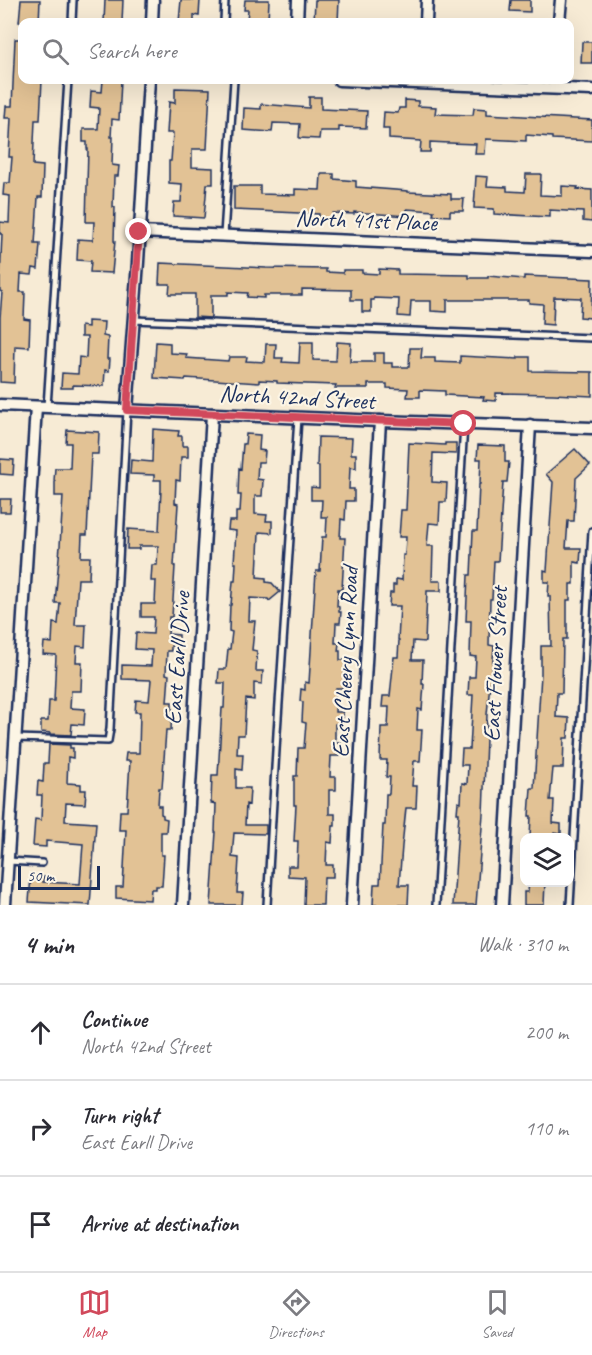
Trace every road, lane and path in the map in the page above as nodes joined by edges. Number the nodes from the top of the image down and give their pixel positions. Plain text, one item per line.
1 (73, 0) edge
2 (153, 0) edge
3 (225, 0) edge
4 (298, 0) edge
5 (427, 0) edge
6 (561, 0) edge
7 (72, 18) edge
8 (152, 18) edge
9 (224, 18) edge
10 (297, 18) edge
11 (426, 18) edge
12 (560, 18) edge
13 (68, 84) edge
14 (149, 84) edge
15 (234, 84) edge
16 (556, 84) edge
17 (592, 90) edge
18 (139, 232) junction
19 (224, 235) junction
20 (592, 251) edge
21 (133, 320) junction
22 (592, 338) edge
23 (0, 405) edge
24 (42, 407) junction
25 (127, 410) junction
26 (212, 414) junction
27 (298, 418) junction
28 (380, 421) junction
29 (464, 424) junction
30 (530, 426) junction
31 (592, 428) edge
32 (592, 531) edge
33 (15, 738) junction
34 (8, 861) junction
35 (42, 863) dead end
36 (5, 905) edge
37 (183, 905) edge
38 (267, 905) edge
39 (352, 905) edge
40 (436, 905) edge
41 (502, 905) edge
42 (570, 905) edge

1 - 7 lane
2 - 8 street
3 - 9 lane
4 - 10 street
5 - 11 street
6 - 12 street
13 - 24 lane
14 - 18 street
15 - 19 lane
16 - 17 street
18 - 19 street, North 41st Place
18 - 21 street
19 - 20 street, North 41st Place
21 - 22 lane
21 - 25 street
23 - 24 street, North 42nd Street
24 - 25 street, North 42nd Street
24 - 33 street
25 - 26 street, North 42nd Street
25 - 33 lane
26 - 27 street, North 42nd Street
26 - 37 street, East Earll Drive
27 - 28 street, North 42nd Street
27 - 38 lane
28 - 29 street, North 42nd Street
28 - 39 street, East Cheery Lynn Road
29 - 30 street, North 42nd Street
29 - 40 lane
30 - 31 street, North 42nd Street
30 - 41 street, East Flower Street
32 - 42 lane
33 - 34 street
34 - 35 lane
34 - 36 street

